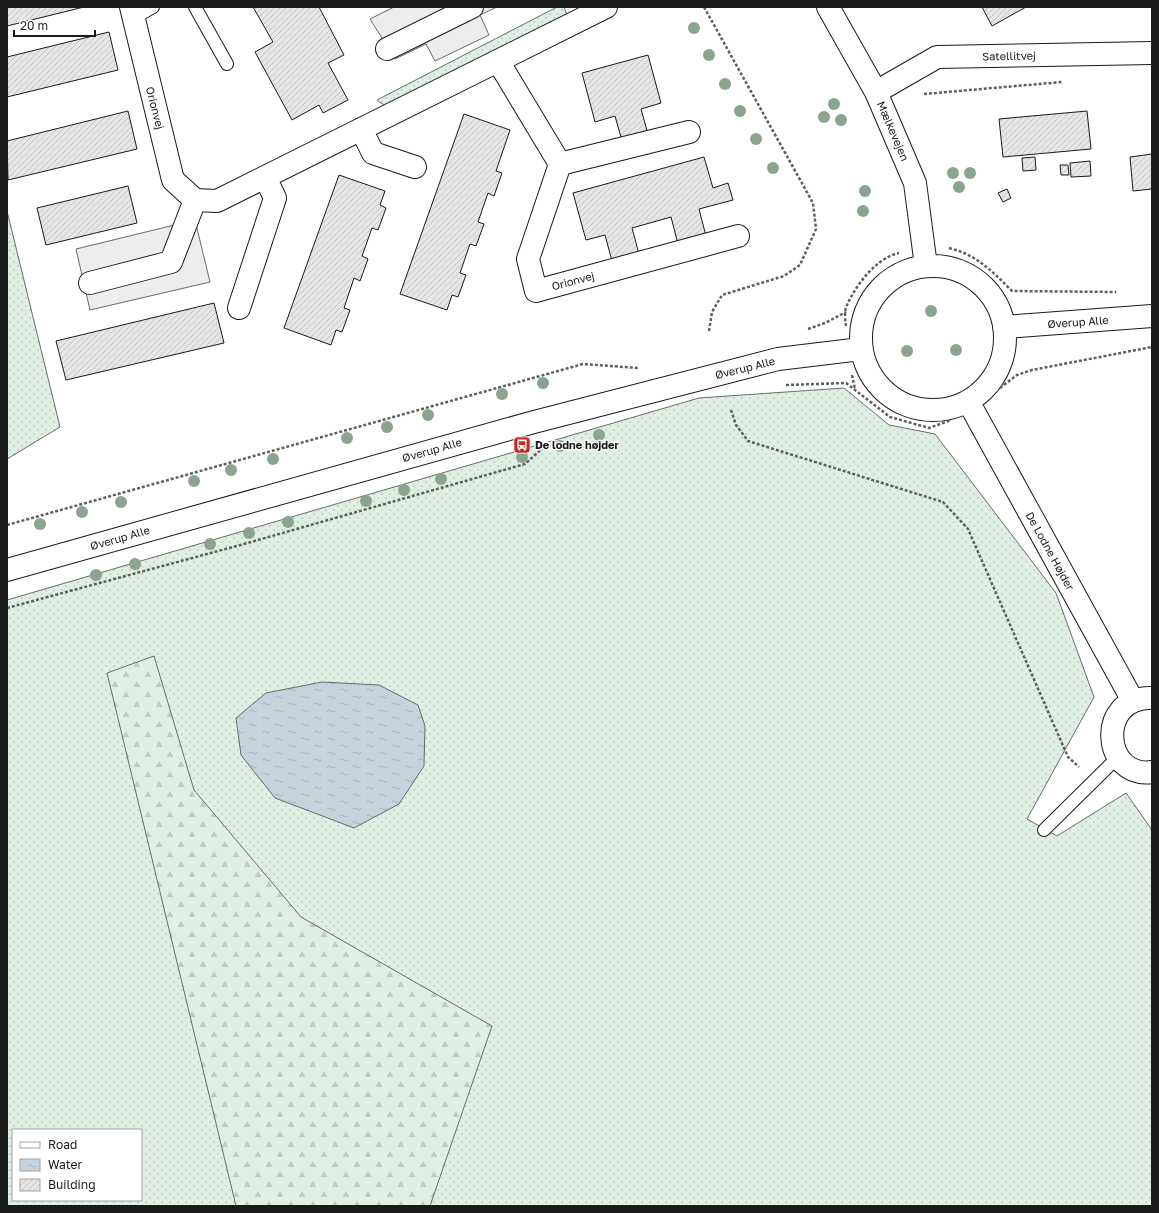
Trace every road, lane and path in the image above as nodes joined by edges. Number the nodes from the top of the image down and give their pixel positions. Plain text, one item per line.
1 (153, 7) edge
2 (195, 7) edge
3 (472, 7) edge
4 (606, 7) edge
5 (704, 7) edge
6 (828, 7) edge
7 (132, 12) edge
8 (581, 13) edge
9 (387, 49) dead end
10 (1152, 53) edge
11 (498, 61) junction
12 (226, 64) dead end
13 (1066, 81) dead end
14 (876, 92) junction
15 (917, 95) dead end
16 (361, 129) junction
17 (689, 132) dead end
18 (560, 164) junction
19 (415, 167) dead end
20 (265, 177) junction
21 (195, 200) junction
22 (738, 236) dead end
23 (925, 258) junction
24 (90, 283) dead end
25 (1122, 292) dead end
26 (239, 308) dead end
27 (846, 312) junction
28 (1152, 316) edge
29 (1004, 327) junction
30 (709, 331) dead end
31 (801, 331) dead end
32 (1152, 346) edge
33 (854, 350) junction
34 (643, 368) dead end
35 (779, 386) dead end
36 (855, 390) junction
37 (970, 405) junction
38 (731, 410) dead end
39 (546, 445) dead end
40 (7, 525) edge
41 (7, 570) edge
42 (7, 608) edge
43 (1143, 700) edge
44 (1118, 757) junction
45 (1152, 772) edge
46 (1095, 780) junction
47 (1044, 830) dead end

1 - 7 lane
2 - 12 lane
3 - 9 street
4 - 8 street
5 - 30 path
6 - 14 street, Mælkevejen
7 - 21 street, Orionvej
8 - 11 street
10 - 14 street, Satellitvej
11 - 16 street
11 - 18 street
13 - 15 path
14 - 23 street, Mælkevejen
16 - 19 street
16 - 20 street
17 - 18 street
18 - 22 street, Orionvej
20 - 21 street
20 - 26 street
21 - 24 street
23 - 25 path
23 - 27 path
23 - 29 street
23 - 33 street
27 - 31 path
27 - 33 path
28 - 29 street, Øverup Alle
29 - 37 street
32 - 37 path
33 - 36 path
33 - 37 street
33 - 41 street, Øverup Alle
34 - 40 path
35 - 36 path
36 - 37 path
37 - 43 street, De Lodne Højder
38 - 46 path
39 - 42 path
43 - 44 street
44 - 45 street
44 - 46 lane
46 - 47 lane

